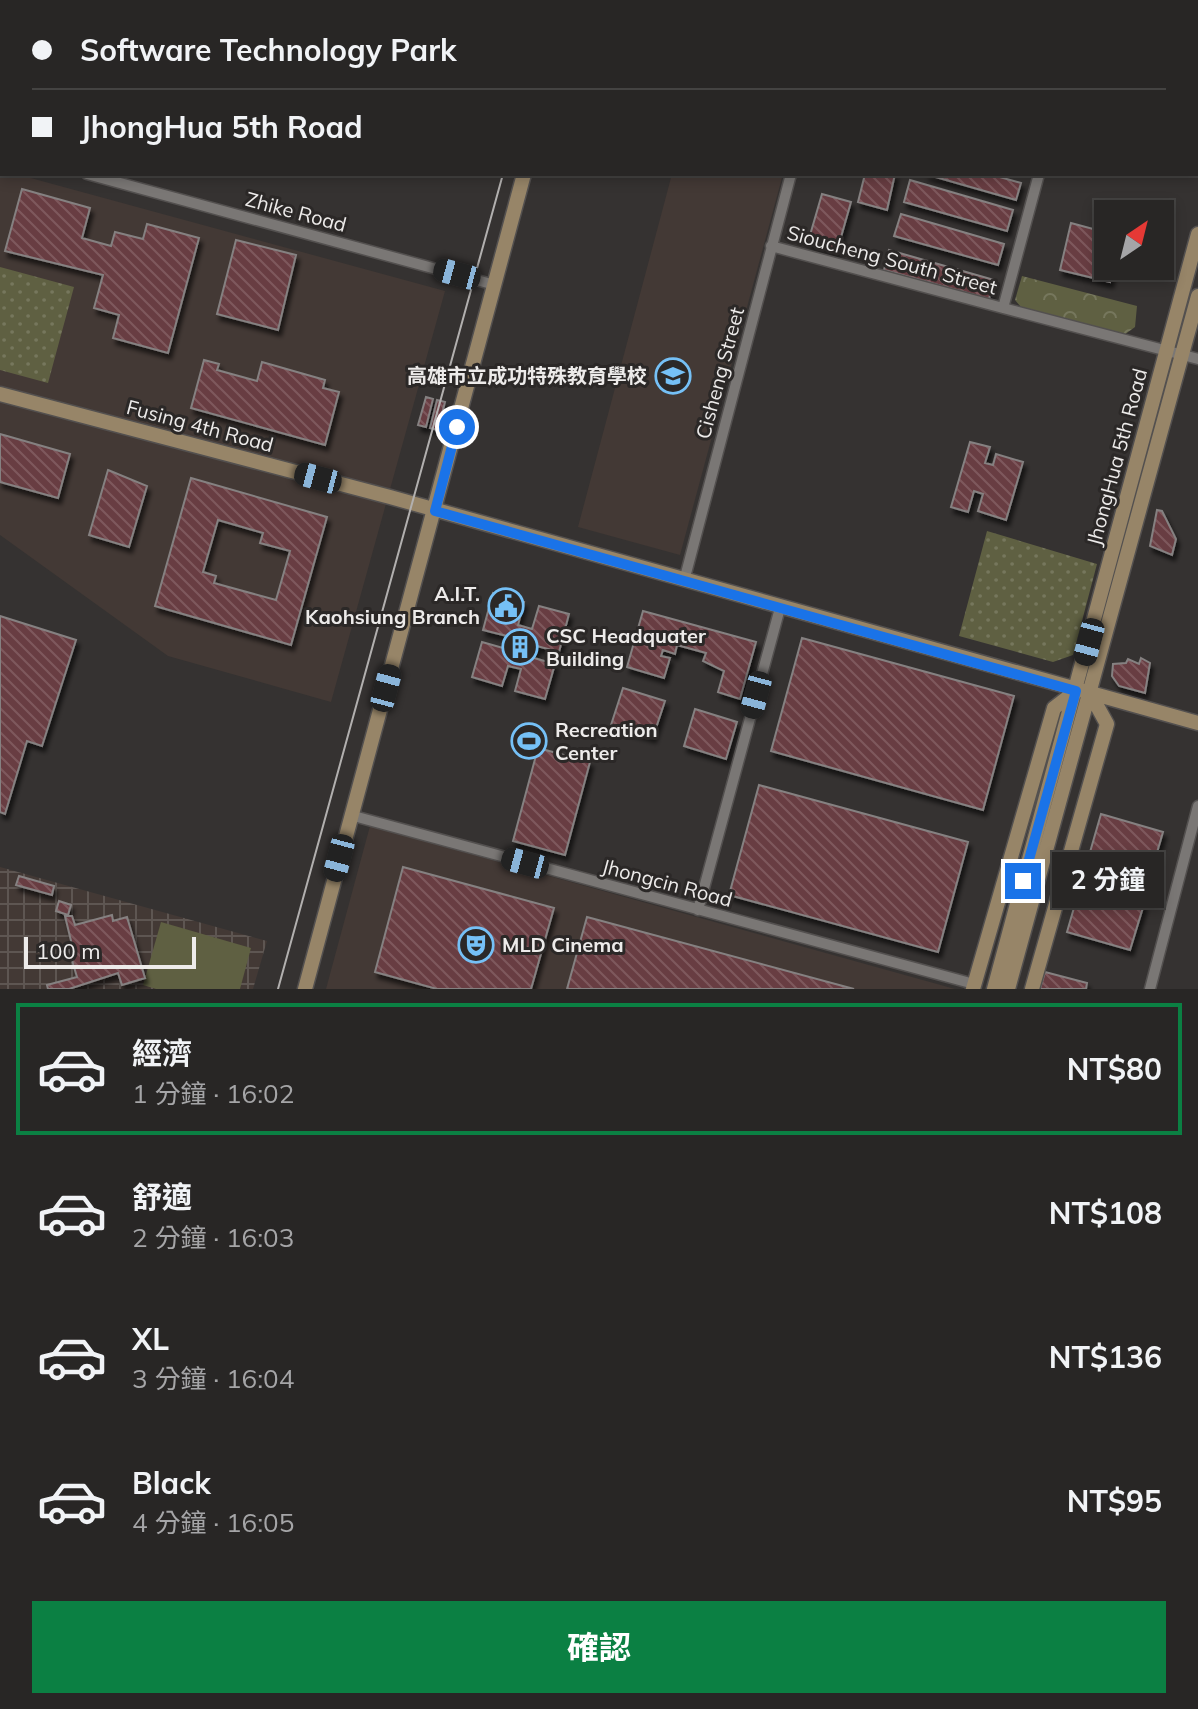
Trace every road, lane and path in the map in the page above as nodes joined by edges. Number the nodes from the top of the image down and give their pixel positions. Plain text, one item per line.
1 (94, 176) edge
2 (523, 176) edge
3 (790, 176) edge
4 (1038, 176) edge
5 (1198, 234) edge
6 (771, 246) junction
7 (495, 285) junction
8 (1198, 296) edge
9 (1003, 308) junction
10 (1166, 351) junction
11 (1182, 355) junction
12 (1198, 359) edge
13 (0, 394) edge
14 (435, 511) junction
15 (684, 581) junction
16 (780, 608) junction
17 (1076, 691) junction
18 (1091, 695) junction
19 (1198, 723) edge
20 (1198, 806) edge
21 (350, 815) junction
22 (698, 910) junction
23 (974, 987) edge
24 (305, 989) edge
25 (994, 989) edge
26 (1008, 989) edge
27 (1032, 989) edge
28 (1150, 989) edge

1 - 7 street, Zhike Road
2 - 7 street
3 - 6 street, Cisheng Street
4 - 9 street
5 - 10 street, JhongHua 5th Road
6 - 9 street, Sioucheng South Street
6 - 15 street, Cisheng Street
7 - 14 street
8 - 11 street, JhongHua 5th Road
9 - 10 street, Sioucheng South Street
10 - 11 street, Sioucheng South Street
10 - 17 street, JhongHua 5th Road
11 - 12 street, Sioucheng South Street
11 - 18 street, JhongHua 5th Road
13 - 14 street, Fusing 4th Road
14 - 15 street, Fusing 4th Road
14 - 21 street
15 - 16 street, Fusing 4th Road
16 - 17 street, Fusing 4th Road
16 - 22 street
17 - 18 street, Fusing 4th Road
17 - 23 street, JhongHua 5th Road
17 - 25 street, JhongHua 5th Road
18 - 19 street, Fusing 4th Road
18 - 26 street, JhongHua 5th Road
18 - 27 street
20 - 28 street
21 - 22 street, Jhongcin Road
21 - 24 street
22 - 23 street, Jhongcin Road

